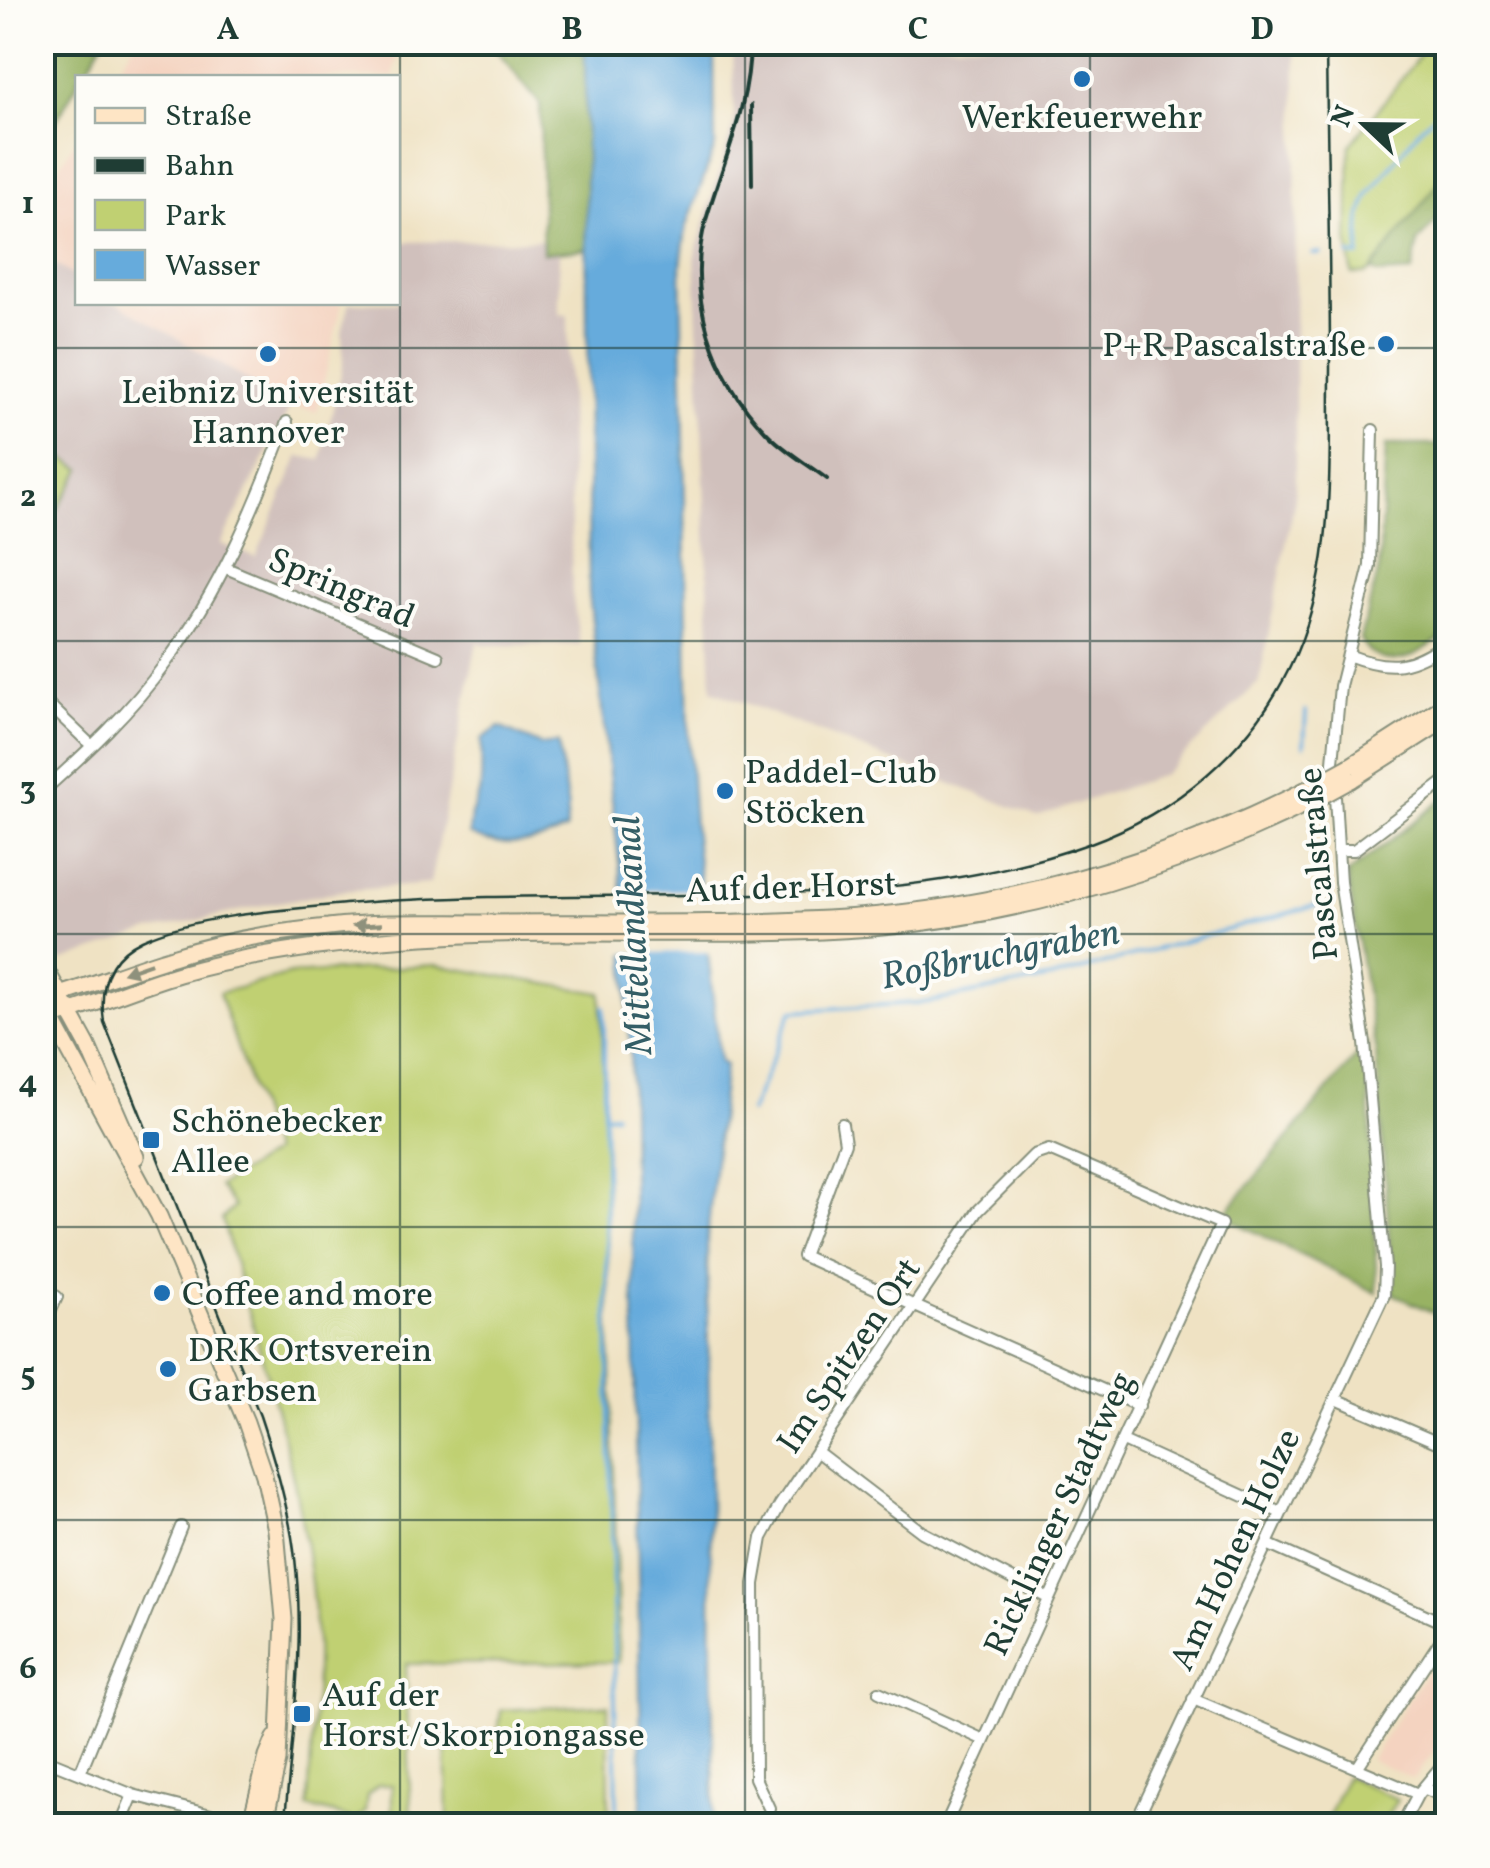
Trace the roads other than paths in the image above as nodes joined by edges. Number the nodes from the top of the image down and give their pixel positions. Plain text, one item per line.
1 (287, 422) dead end
2 (1373, 430) dead end
3 (226, 568) junction
4 (1448, 642) edge
5 (1348, 655) junction
6 (438, 657) dead end
7 (42, 698) edge
8 (1448, 703) edge
9 (1448, 718) edge
10 (92, 746) junction
11 (1350, 773) junction
12 (1448, 779) edge
13 (42, 792) edge
14 (1338, 850) junction
15 (604, 928) junction
16 (42, 962) edge
17 (62, 995) junction
18 (43, 999) edge
19 (72, 1012) junction
20 (46, 1019) edge
21 (842, 1124) dead end
22 (150, 1198) junction
23 (1221, 1224) joint
24 (42, 1287) edge
25 (1384, 1295) joint
26 (914, 1305) junction
27 (42, 1331) edge
28 (1336, 1399) junction
29 (1138, 1406) junction
30 (1123, 1441) junction
31 (1448, 1448) edge
32 (816, 1452) junction
33 (1282, 1514) junction
34 (181, 1527) dead end
35 (1267, 1544) junction
36 (1048, 1598) junction
37 (1448, 1627) edge
38 (879, 1692) dead end
39 (1193, 1699) junction
40 (277, 1734) junction
41 (984, 1740) junction
42 (42, 1758) edge
43 (1448, 1758) edge
44 (1357, 1768) junction
45 (80, 1773) junction
46 (1421, 1791) junction
47 (133, 1795) junction
48 (1448, 1798) edge
49 (769, 1808) dead end
50 (250, 1825) edge
51 (120, 1826) edge
52 (264, 1826) edge
53 (945, 1826) edge
54 (1134, 1826) edge
55 (1400, 1826) edge

1 - 3 street
2 - 5 street, Pascalstraße
3 - 6 street, Springrad
3 - 10 street
4 - 5 street
5 - 14 street, Pascalstraße
7 - 10 street
8 - 11 street, Auf der Horst
9 - 11 street, Auf der Horst
10 - 13 street
11 - 15 street, Auf der Horst, bridge
12 - 14 street
14 - 25 street, Pascalstraße
15 -> 17 street, Auf der Horst
15 - 19 street, Auf der Horst
16 - 17 street
17 - 18 street, Auf der Horst
17 - 19 street
18 - 20 street
19 - 20 street, Auf der Horst
19 - 22 street
20 - 22 street
21 - 26 street
22 - 40 street
23 - 26 street, Im Spitzen Ort
23 - 29 street, Ricklinger Stadtweg
24 - 27 street
25 - 28 street, Am Hohen Holze
26 - 29 street
26 - 32 street, Im Spitzen Ort
28 - 31 street
28 - 33 street, Am Hohen Holze
29 - 30 street, Ricklinger Stadtweg
30 - 33 street
30 - 36 street, Ricklinger Stadtweg
32 - 36 street
32 - 49 street, Im Spitzen Ort
33 - 35 street, Am Hohen Holze
34 - 45 street
35 - 37 street
35 - 39 street, Am Hohen Holze
36 - 41 street, Ricklinger Stadtweg
37 - 44 street
38 - 41 street
39 - 44 street
39 - 54 street, Am Hohen Holze
40 - 50 street
40 - 52 street
41 - 53 street, Ricklinger Stadtweg
42 - 45 street
43 - 46 street
44 - 46 street
45 - 47 street
46 - 48 street
46 - 55 street
47 - 50 street
47 - 51 street

